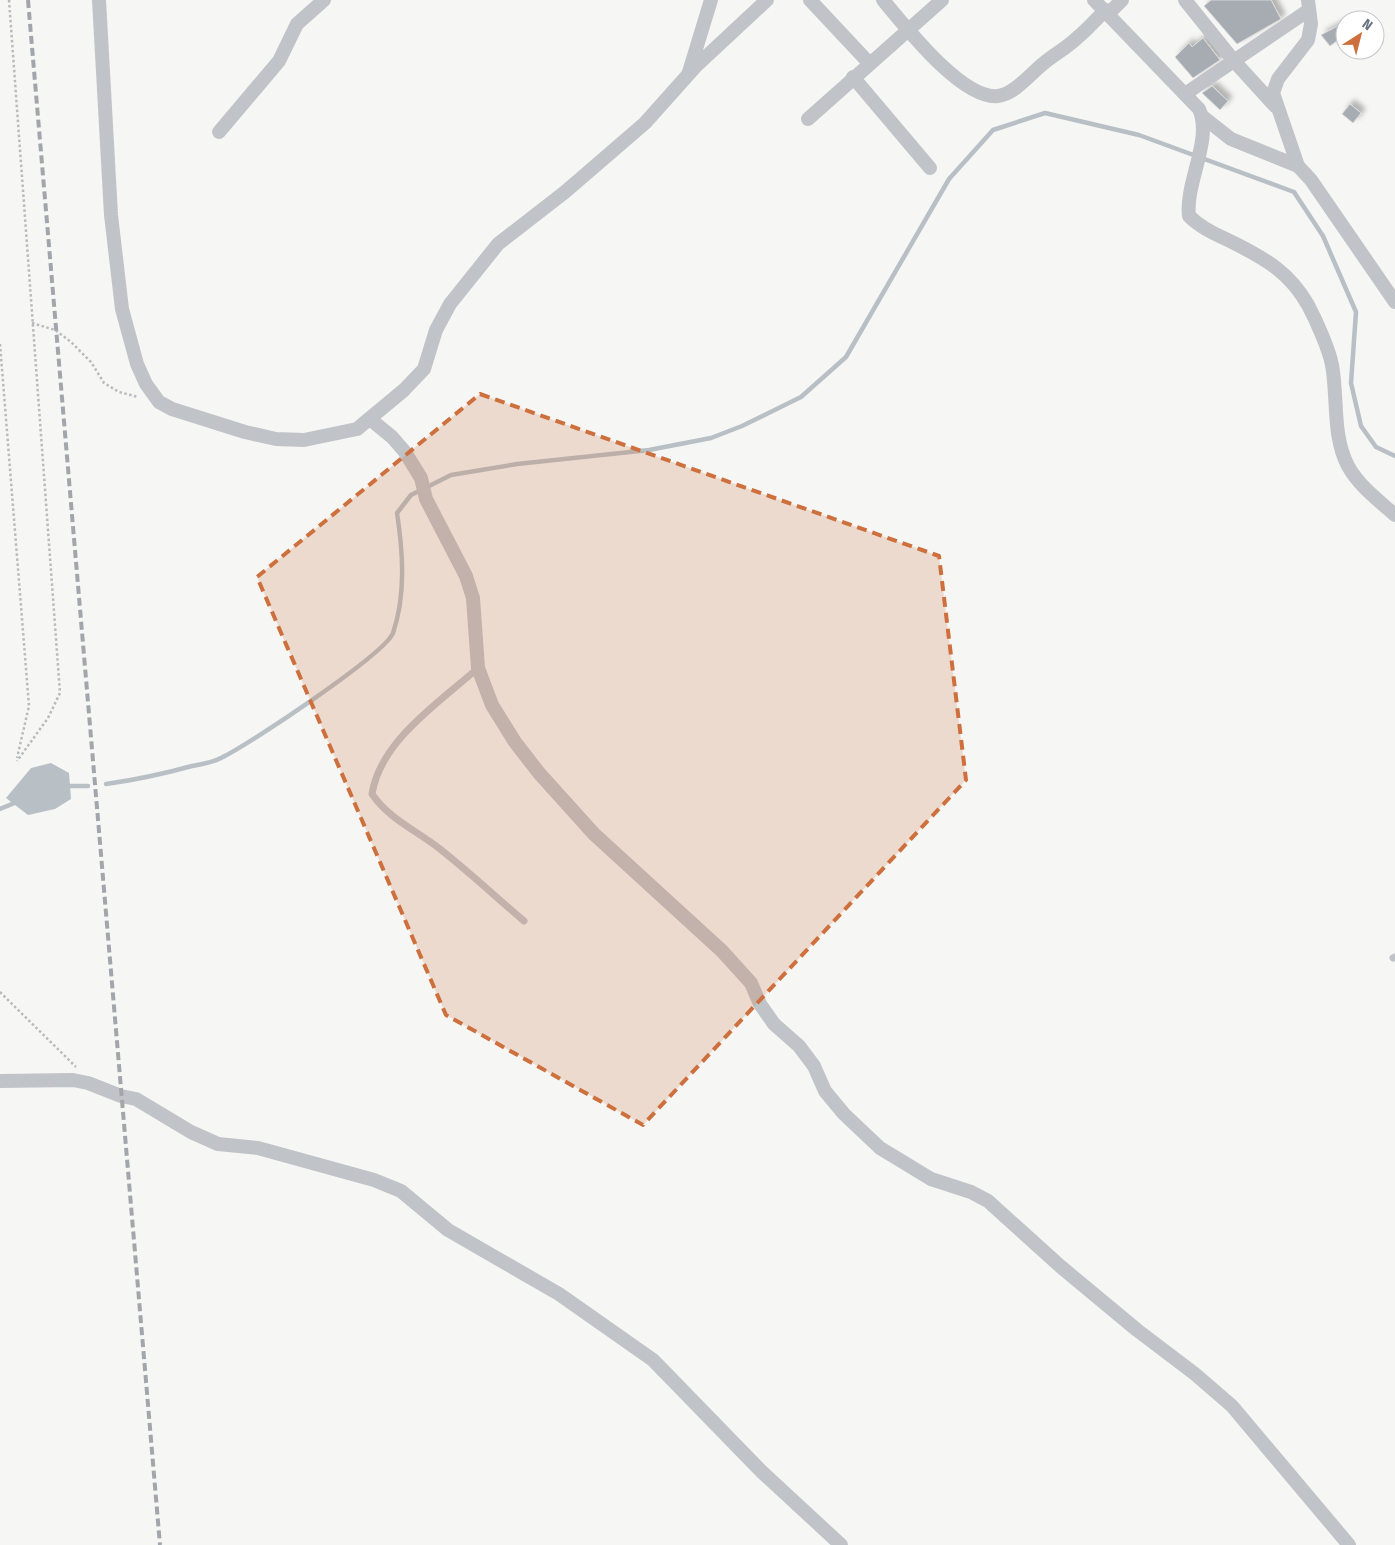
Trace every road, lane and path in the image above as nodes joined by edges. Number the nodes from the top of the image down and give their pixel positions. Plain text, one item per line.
1 (9, 0) edge
2 (99, 0) edge
3 (711, 0) edge
4 (767, 0) edge
5 (810, 0) edge
6 (883, 0) edge
7 (942, 0) edge
8 (1094, 0) edge
9 (1122, 0) edge
10 (1185, 0) edge
11 (319, 1) edge
12 (1309, 5) edge
13 (1107, 12) junction
14 (908, 29) junction
15 (1234, 61) junction
16 (869, 64) junction
17 (688, 75) junction
18 (854, 77) junction
19 (1185, 94) junction
20 (1276, 108) junction
21 (1203, 117) junction
22 (808, 119) dead end
23 (219, 132) dead end
24 (1298, 166) junction
25 (930, 168) dead end
26 (1395, 302) edge
27 (32, 323) junction
28 (0, 344) edge
29 (159, 402) junction
30 (370, 419) junction
31 (1395, 515) edge
32 (478, 668) junction
33 (524, 921) dead end
34 (0, 992) edge
35 (0, 1081) edge
36 (88, 1082) junction
37 (841, 1545) edge
38 (1349, 1545) edge

1 - 27 path
2 - 29 street
3 - 17 street
4 - 17 street
5 - 16 street
6 - 14 street
7 - 14 street
8 - 13 street
9 - 13 street
10 - 15 street
11 - 23 street
12 - 15 street
12 - 20 street
13 - 14 street
13 - 19 street
14 - 16 street
15 - 19 street
15 - 20 street
16 - 18 street
17 - 30 street
18 - 22 street
18 - 25 street
19 - 21 street
20 - 24 street
21 - 24 street
21 - 31 street
24 - 26 street
27 - 28 path
27 - 29 path
29 - 30 street
30 - 32 street
32 - 33 lane
32 - 38 street
34 - 36 path
35 - 36 street
36 - 37 street

